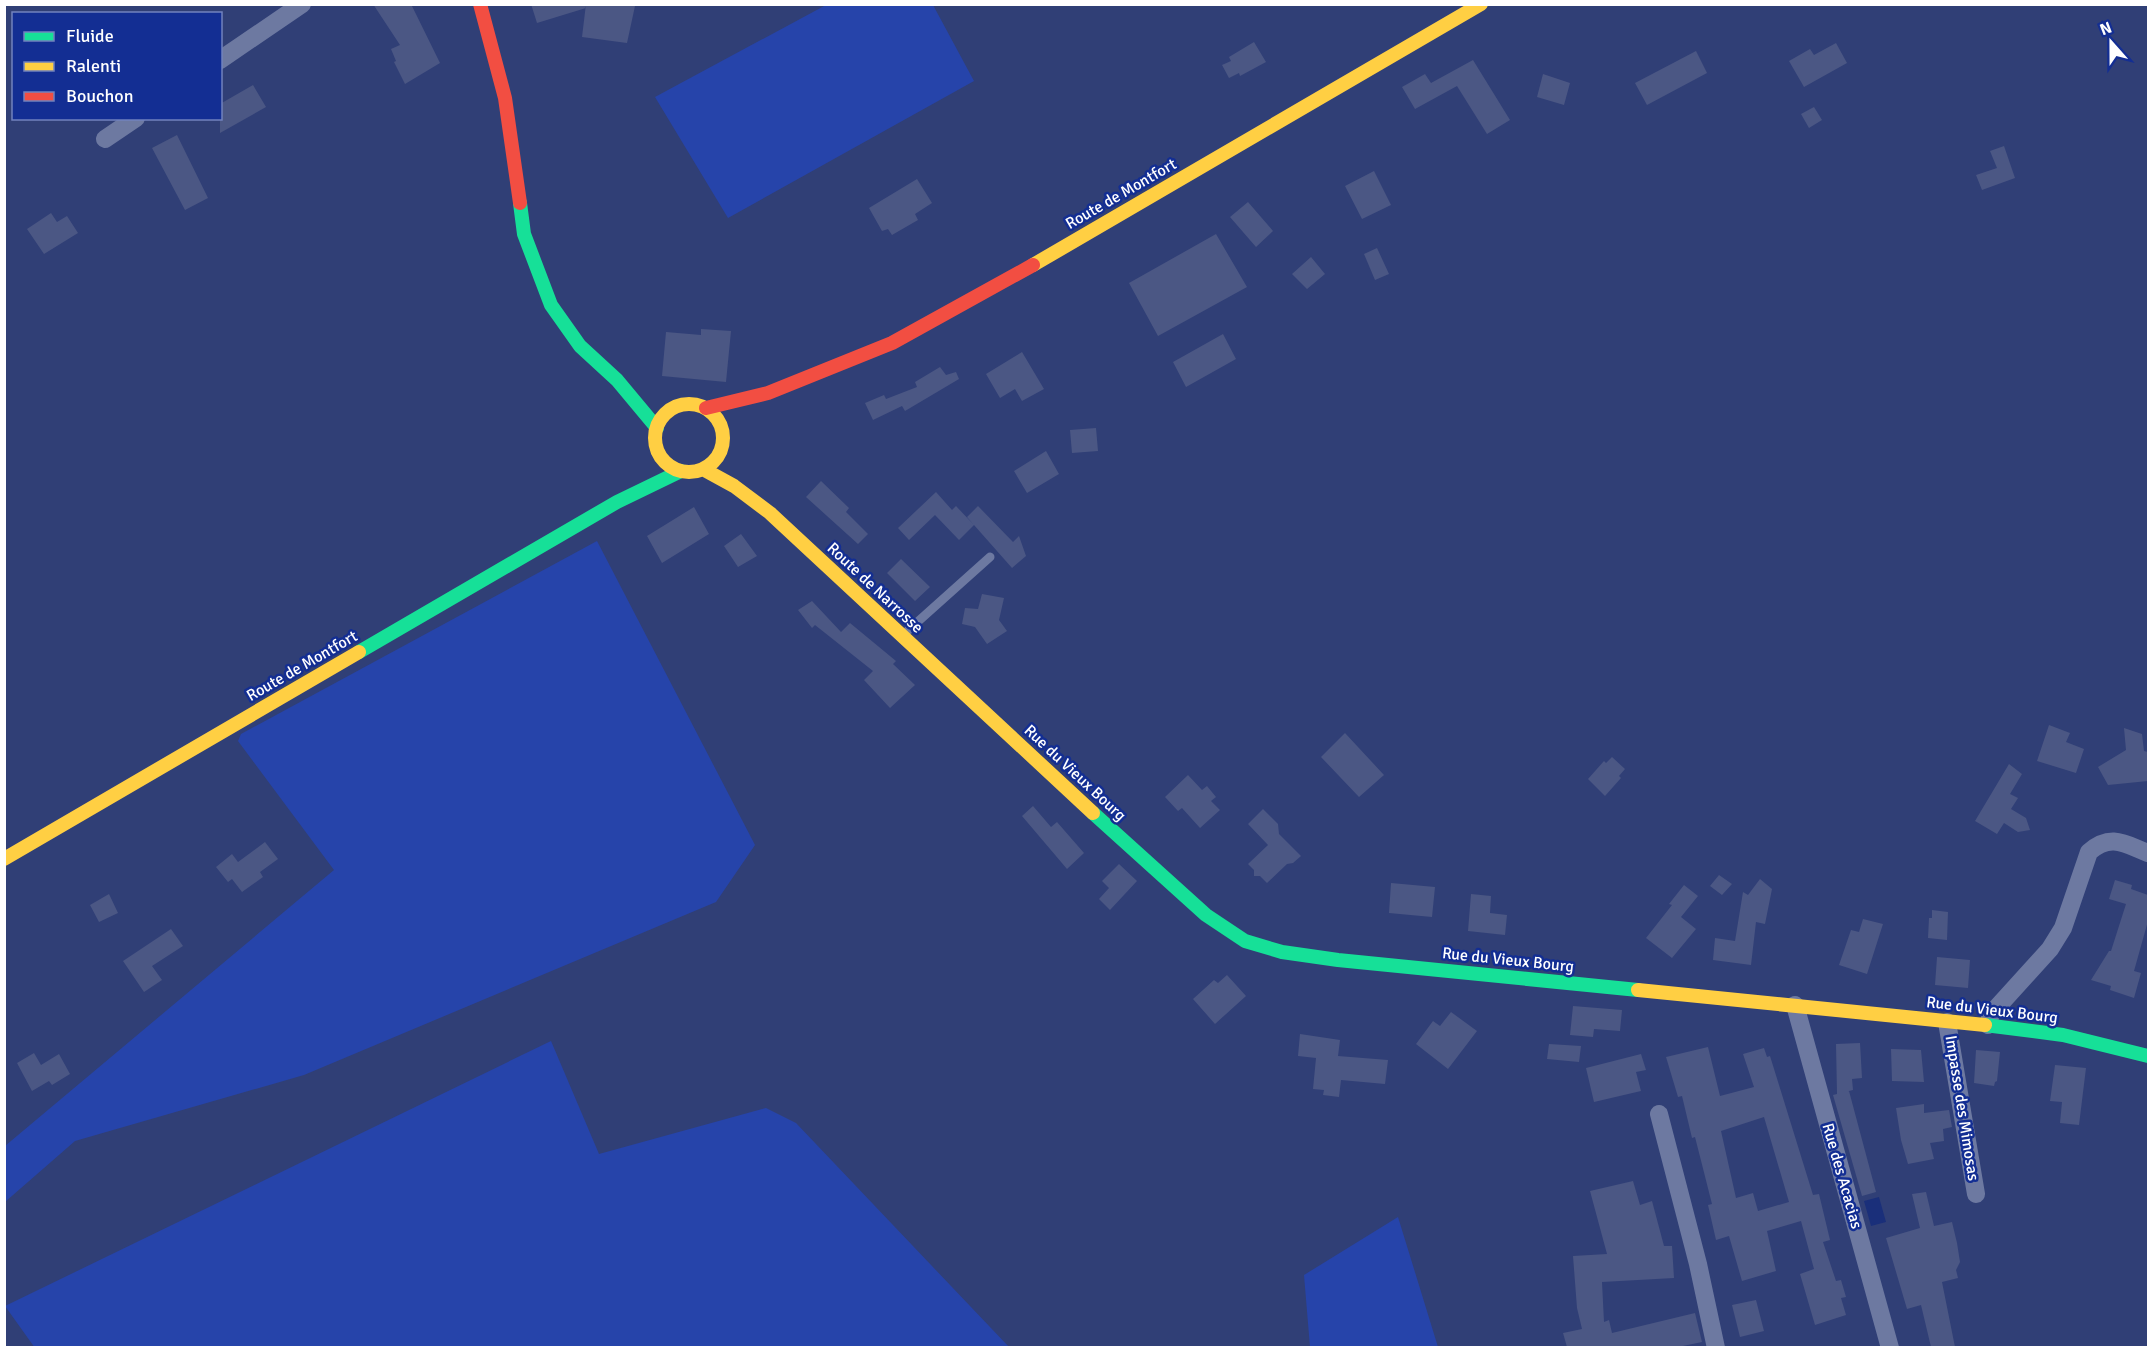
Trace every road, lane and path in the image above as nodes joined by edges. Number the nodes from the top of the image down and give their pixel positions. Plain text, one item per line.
1 (302, 4) edge
2 (480, 4) edge
3 (1482, 4) edge
4 (222, 59) edge
5 (133, 120) edge
6 (105, 140) dead end
7 (617, 380) junction
8 (768, 393) junction
9 (673, 408) junction
10 (706, 408) junction
11 (657, 428) junction
12 (724, 439) junction
13 (656, 448) junction
14 (734, 460) dead end
15 (703, 469) junction
16 (681, 471) junction
17 (745, 478) dead end
18 (617, 502) junction
19 (770, 513) junction
20 (990, 557) dead end
21 (903, 636) junction
22 (958, 688) joint
23 (2148, 853) edge
24 (4, 859) edge
25 (1795, 1005) junction
26 (1947, 1022) junction
27 (1988, 1025) junction
28 (2148, 1056) edge
29 (1659, 1114) dead end
30 (1976, 1194) dead end
31 (1716, 1347) edge
32 (1890, 1347) edge

1 - 4 street
2 - 7 street
3 - 8 street, Route de Montfort
5 - 6 street
7 - 9 street
7 - 11 street
8 - 10 street, Route de Montfort
8 - 12 street, Route de Montfort
9 - 10 street
9 - 11 street
10 - 12 street
11 - 13 street
12 - 14 street
12 - 15 street
13 - 16 street
13 - 18 street, Route de Montfort
15 - 16 street
15 - 19 street, Route de Narrosse
16 - 18 street, Route de Montfort
17 - 19 street, Route de Narrosse
18 - 24 street, Route de Montfort
19 - 21 street, Route de Narrosse
20 - 21 lane
21 - 22 street, Route de Narrosse
22 - 25 street, Rue du Vieux Bourg
23 - 27 street
25 - 26 street, Rue du Vieux Bourg
25 - 32 street, Rue des Acacias
26 - 27 street, Rue du Vieux Bourg
26 - 30 street, Impasse des Mimosas
27 - 28 street, Rue du Vieux Bourg
29 - 31 street

